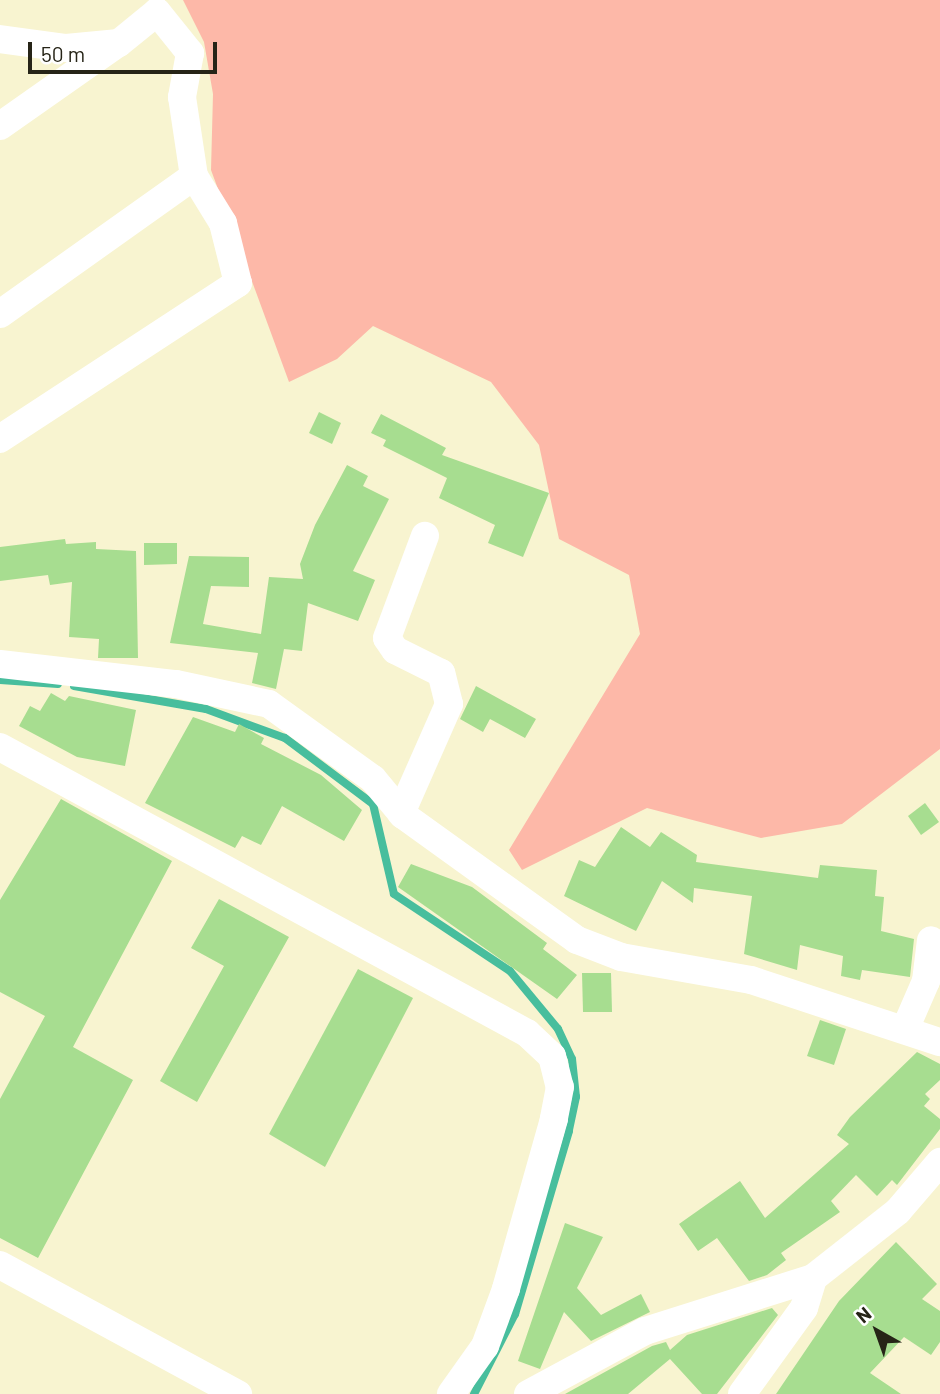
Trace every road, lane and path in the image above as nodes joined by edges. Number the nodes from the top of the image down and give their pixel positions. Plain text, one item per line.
1 (0, 39) edge
2 (118, 43) junction
3 (0, 126) edge
4 (194, 176) junction
5 (0, 314) edge
6 (0, 439) edge
7 (425, 536) dead end
8 (0, 664) edge
9 (0, 747) edge
10 (401, 813) junction
11 (931, 940) dead end
12 (906, 1027) junction
13 (940, 1042) edge
14 (940, 1162) edge
15 (0, 1265) edge
16 (813, 1278) junction
17 (238, 1394) edge
18 (451, 1394) edge
19 (528, 1394) edge
20 (742, 1394) edge

1 - 2 street
2 - 3 street
2 - 4 street
4 - 5 street
4 - 6 street
7 - 10 street
8 - 10 street
9 - 18 street
10 - 12 street
11 - 12 street
12 - 13 street
14 - 16 street
15 - 17 street
16 - 19 street
16 - 20 street

